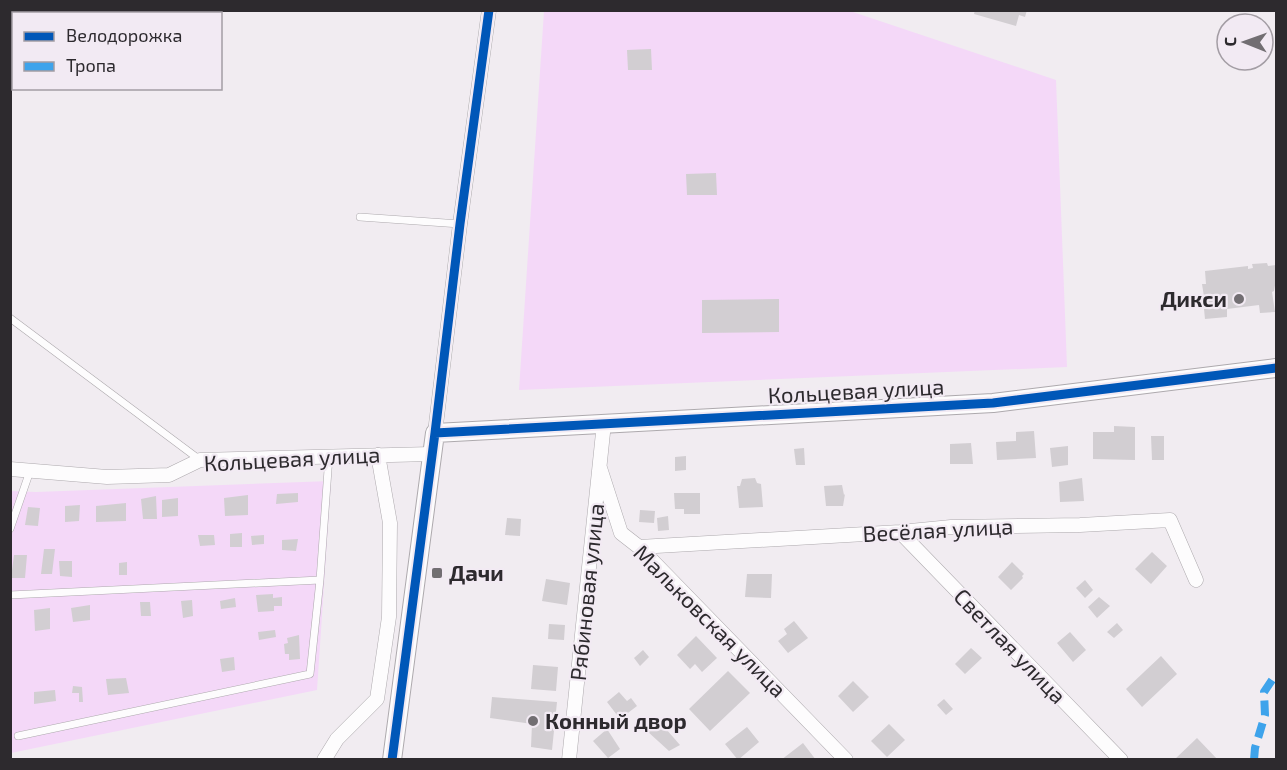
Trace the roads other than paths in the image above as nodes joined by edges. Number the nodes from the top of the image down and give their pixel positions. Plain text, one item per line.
1 (489, 10) edge
2 (360, 217) dead end
3 (460, 224) junction
4 (10, 318) edge
5 (1276, 368) edge
6 (604, 423) junction
7 (435, 433) junction
8 (431, 453) junction
9 (378, 455) junction
10 (329, 456) junction
11 (200, 460) junction
12 (600, 468) junction
13 (10, 470) edge
14 (30, 471) junction
15 (10, 529) edge
16 (900, 532) junction
17 (639, 548) junction
18 (320, 580) junction
19 (1196, 580) dead end
20 (10, 596) edge
21 (18, 736) dead end
22 (571, 758) edge
23 (324, 759) edge
24 (392, 759) edge
25 (846, 759) edge
26 (1120, 759) edge

1 - 3 street
2 - 3 lane
3 - 7 street
4 - 11 lane
5 - 6 street, Кольцевая улица
6 - 7 street, Кольцевая улица
6 - 12 street, Рябиновая улица
7 - 8 street
8 - 9 street, Кольцевая улица
8 - 24 street
9 - 10 street, Кольцевая улица
9 - 23 street
10 - 11 street, Кольцевая улица
10 - 18 lane
11 - 14 street, Кольцевая улица
12 - 17 street, Мальковская улица
12 - 22 street, Рябиновая улица
13 - 14 street, Кольцевая улица
14 - 15 lane
16 - 17 street, Весёлая улица
16 - 19 street, Весёлая улица
16 - 26 street, Светлая улица
17 - 25 street, Мальковская улица
18 - 20 lane
18 - 21 lane

